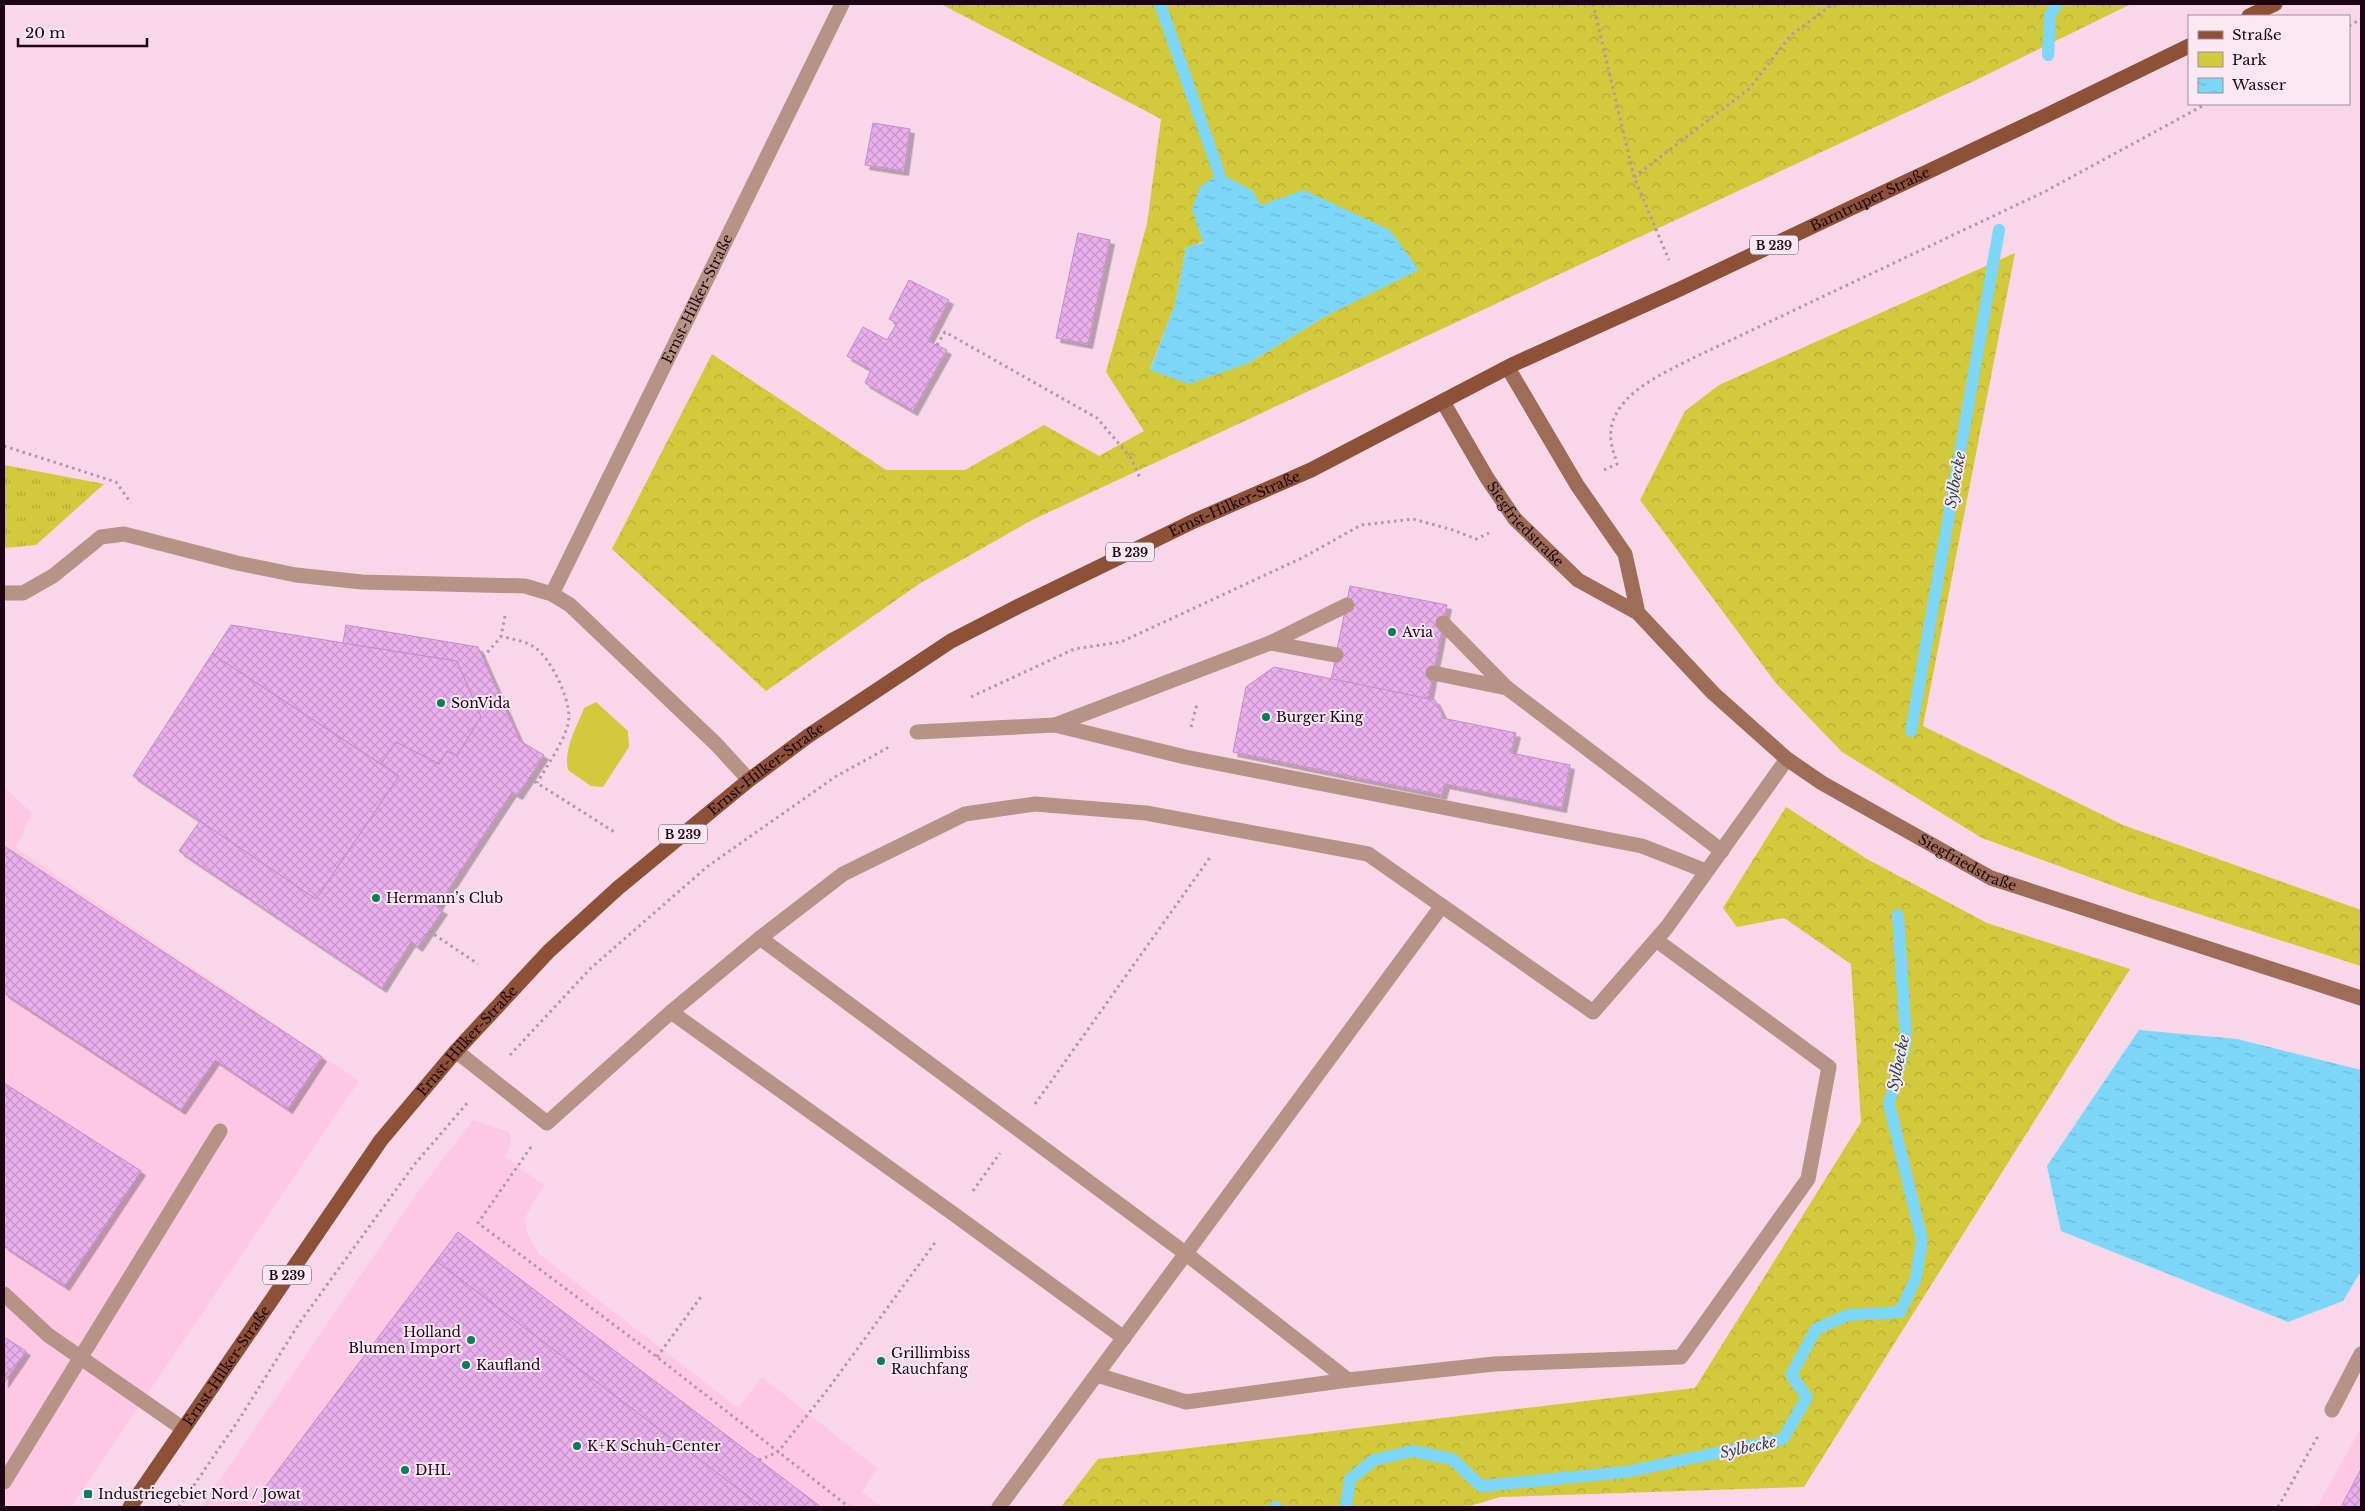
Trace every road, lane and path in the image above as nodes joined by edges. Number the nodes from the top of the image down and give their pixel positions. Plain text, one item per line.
1 (842, 4) edge
2 (1593, 4) edge
3 (1833, 4) edge
4 (2275, 4) edge
5 (2251, 15) edge
6 (2361, 19) edge
7 (2350, 25) edge
8 (2188, 46) edge
9 (2204, 105) edge
10 (1634, 177) junction
11 (1680, 289) junction
12 (937, 346) dead end
13 (1508, 368) junction
14 (1443, 402) junction
15 (4, 446) edge
16 (1616, 464) dead end
17 (1140, 478) dead end
18 (1476, 539) dead end
19 (156, 541) junction
20 (4, 593) edge
21 (552, 594) junction
22 (1347, 605) dead end
23 (1638, 613) junction
24 (504, 621) dead end
25 (1443, 623) dead end
26 (501, 636) junction
27 (1270, 643) junction
28 (1336, 655) dead end
29 (483, 657) dead end
30 (1433, 673) dead end
31 (1507, 688) junction
32 (978, 693) dead end
33 (1198, 696) dead end
34 (1055, 725) junction
35 (917, 732) dead end
36 (1185, 757) junction
37 (1787, 759) junction
38 (530, 778) dead end
39 (749, 780) junction
40 (537, 783) junction
41 (616, 833) dead end
42 (1722, 850) junction
43 (1202, 870) dead end
44 (1706, 871) junction
45 (1440, 907) junction
46 (429, 931) dead end
47 (760, 938) junction
48 (1656, 940) junction
49 (478, 964) dead end
50 (2361, 998) edge
51 (671, 1012) junction
52 (456, 1051) junction
53 (547, 1124) junction
54 (1018, 1128) junction
55 (220, 1131) dead end
56 (956, 1215) junction
57 (1185, 1254) junction
58 (4, 1294) edge
59 (703, 1294) dead end
60 (1124, 1338) junction
61 (2361, 1354) edge
62 (657, 1357) junction
63 (81, 1358) junction
64 (1097, 1375) junction
65 (1348, 1380) junction
66 (2332, 1410) joint
67 (182, 1428) junction
68 (778, 1452) junction
69 (759, 1460) dead end
70 (4, 1482) edge
71 (130, 1507) edge
72 (849, 1507) edge
73 (999, 1507) edge
74 (2278, 1507) edge

1 - 21 lane, Ernst-Hilker-Straße
2 - 10 path
3 - 10 path
4 - 5 main road
6 - 7 path
8 - 11 main road, Barntruper Straße / B 239
9 - 16 path
10 - 11 path
11 - 13 main road, Barntruper Straße / B 239
12 - 17 path
13 - 14 main road, Barntruper Straße / B 239
13 - 23 street
14 - 23 street, Siegfriedstraße
14 - 39 main road, Ernst-Hilker-Straße / B 239
15 - 19 path
18 - 32 path
19 - 20 lane
19 - 21 lane
21 - 39 lane
22 - 27 lane
23 - 37 street, Siegfriedstraße
24 - 26 path
25 - 31 lane
26 - 29 path
26 - 40 path
27 - 28 lane
27 - 34 lane
30 - 31 lane
31 - 42 lane
33 - 36 path
34 - 35 lane
34 - 36 lane
36 - 44 lane
37 - 42 lane
37 - 50 street, Siegfriedstraße
38 - 40 path
39 - 52 main road, Ernst-Hilker-Straße / B 239
40 - 41 path
42 - 44 lane
43 - 54 path
44 - 48 lane
45 - 47 lane
45 - 48 lane
45 - 57 lane
46 - 49 path
47 - 51 lane
47 - 54 lane
48 - 65 lane
51 - 53 lane
51 - 56 lane
52 - 53 lane
52 - 67 main road, Ernst-Hilker-Straße / B 239
53 - 62 path
54 - 56 path
54 - 57 lane
55 - 63 lane
56 - 60 lane
56 - 68 path
57 - 60 lane
57 - 65 lane
58 - 63 lane
59 - 62 path
60 - 64 lane
61 - 66 lane
62 - 68 path
63 - 67 lane
63 - 70 lane
64 - 65 lane
64 - 73 lane
66 - 74 path
67 - 71 main road, Ernst-Hilker-Straße / B 239
68 - 69 path
68 - 72 path

